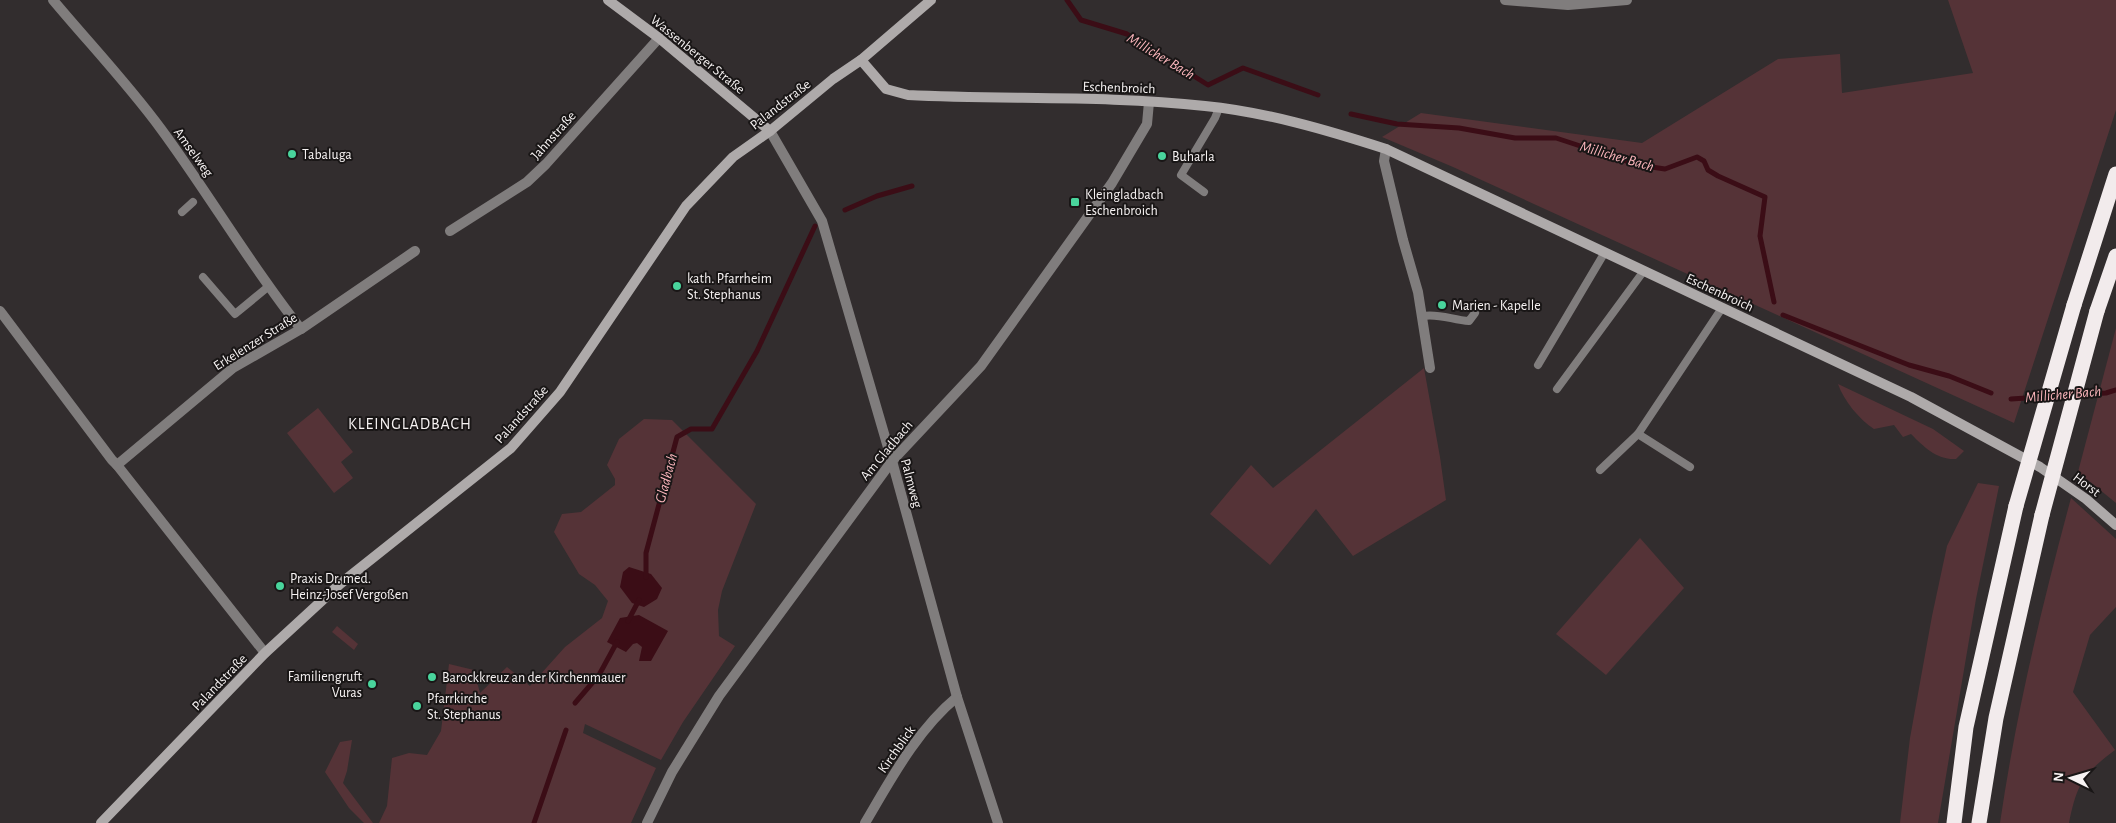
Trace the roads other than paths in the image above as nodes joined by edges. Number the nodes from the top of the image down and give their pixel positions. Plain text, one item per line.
1 (53, 0) edge
2 (610, 0) edge
3 (931, 0) edge
4 (1505, 0) edge
5 (1627, 0) edge
6 (658, 38) junction
7 (861, 60) junction
8 (1149, 102) junction
9 (1219, 108) junction
10 (770, 131) junction
11 (1386, 148) junction
12 (2116, 174) edge
13 (1204, 192) dead end
14 (193, 202) dead end
15 (182, 212) dead end
16 (450, 231) dead end
17 (416, 251) dead end
18 (1605, 252) junction
19 (2116, 256) edge
20 (1643, 272) junction
21 (203, 276) dead end
22 (269, 286) junction
23 (1722, 308) junction
24 (0, 311) edge
25 (1475, 313) dead end
26 (1423, 316) junction
27 (301, 329) junction
28 (1538, 365) dead end
29 (1430, 368) dead end
30 (1557, 390) dead end
31 (1638, 434) junction
32 (892, 461) junction
33 (117, 465) junction
34 (1690, 467) dead end
35 (2040, 467) joint
36 (1600, 470) dead end
37 (2116, 525) edge
38 (266, 653) junction
39 (957, 697) junction
40 (651, 821) edge
41 (101, 823) edge
42 (864, 823) edge
43 (998, 823) edge
44 (1954, 823) edge
45 (1979, 823) edge

1 - 22 street, Amselweg
2 - 6 street, Wassenberger Straße
3 - 7 street, Palandstraße
4 - 5 street
6 - 10 street, Wassenberger Straße
6 - 16 street, Jahnstraße
7 - 8 street, Eschenbroich
7 - 10 street, Palandstraße
8 - 9 street, Eschenbroich
8 - 32 street, Am Gladbach
9 - 11 street, Eschenbroich
9 - 13 lane
10 - 32 street, Palmweg
10 - 38 street, Palandstraße
11 - 18 street, Eschenbroich
11 - 26 street
12 - 44 highway, bridge
14 - 15 lane
17 - 27 street, Erkelenzer Straße
18 - 20 street, Eschenbroich
18 - 28 lane
19 - 45 highway, bridge
20 - 23 street, Eschenbroich
20 - 30 lane
21 - 22 lane
22 - 27 street, Amselweg
23 - 31 lane
23 - 35 street, Eschenbroich
24 - 33 street
25 - 26 lane
26 - 29 street
27 - 33 street, Erkelenzer Straße
31 - 34 lane
31 - 36 lane
32 - 39 street, Palmweg
32 - 40 street, Am Gladbach
33 - 38 street
35 - 37 street, Horst
38 - 41 street, Palandstraße
39 - 42 street, Kirchblick
39 - 43 street, Palmweg

